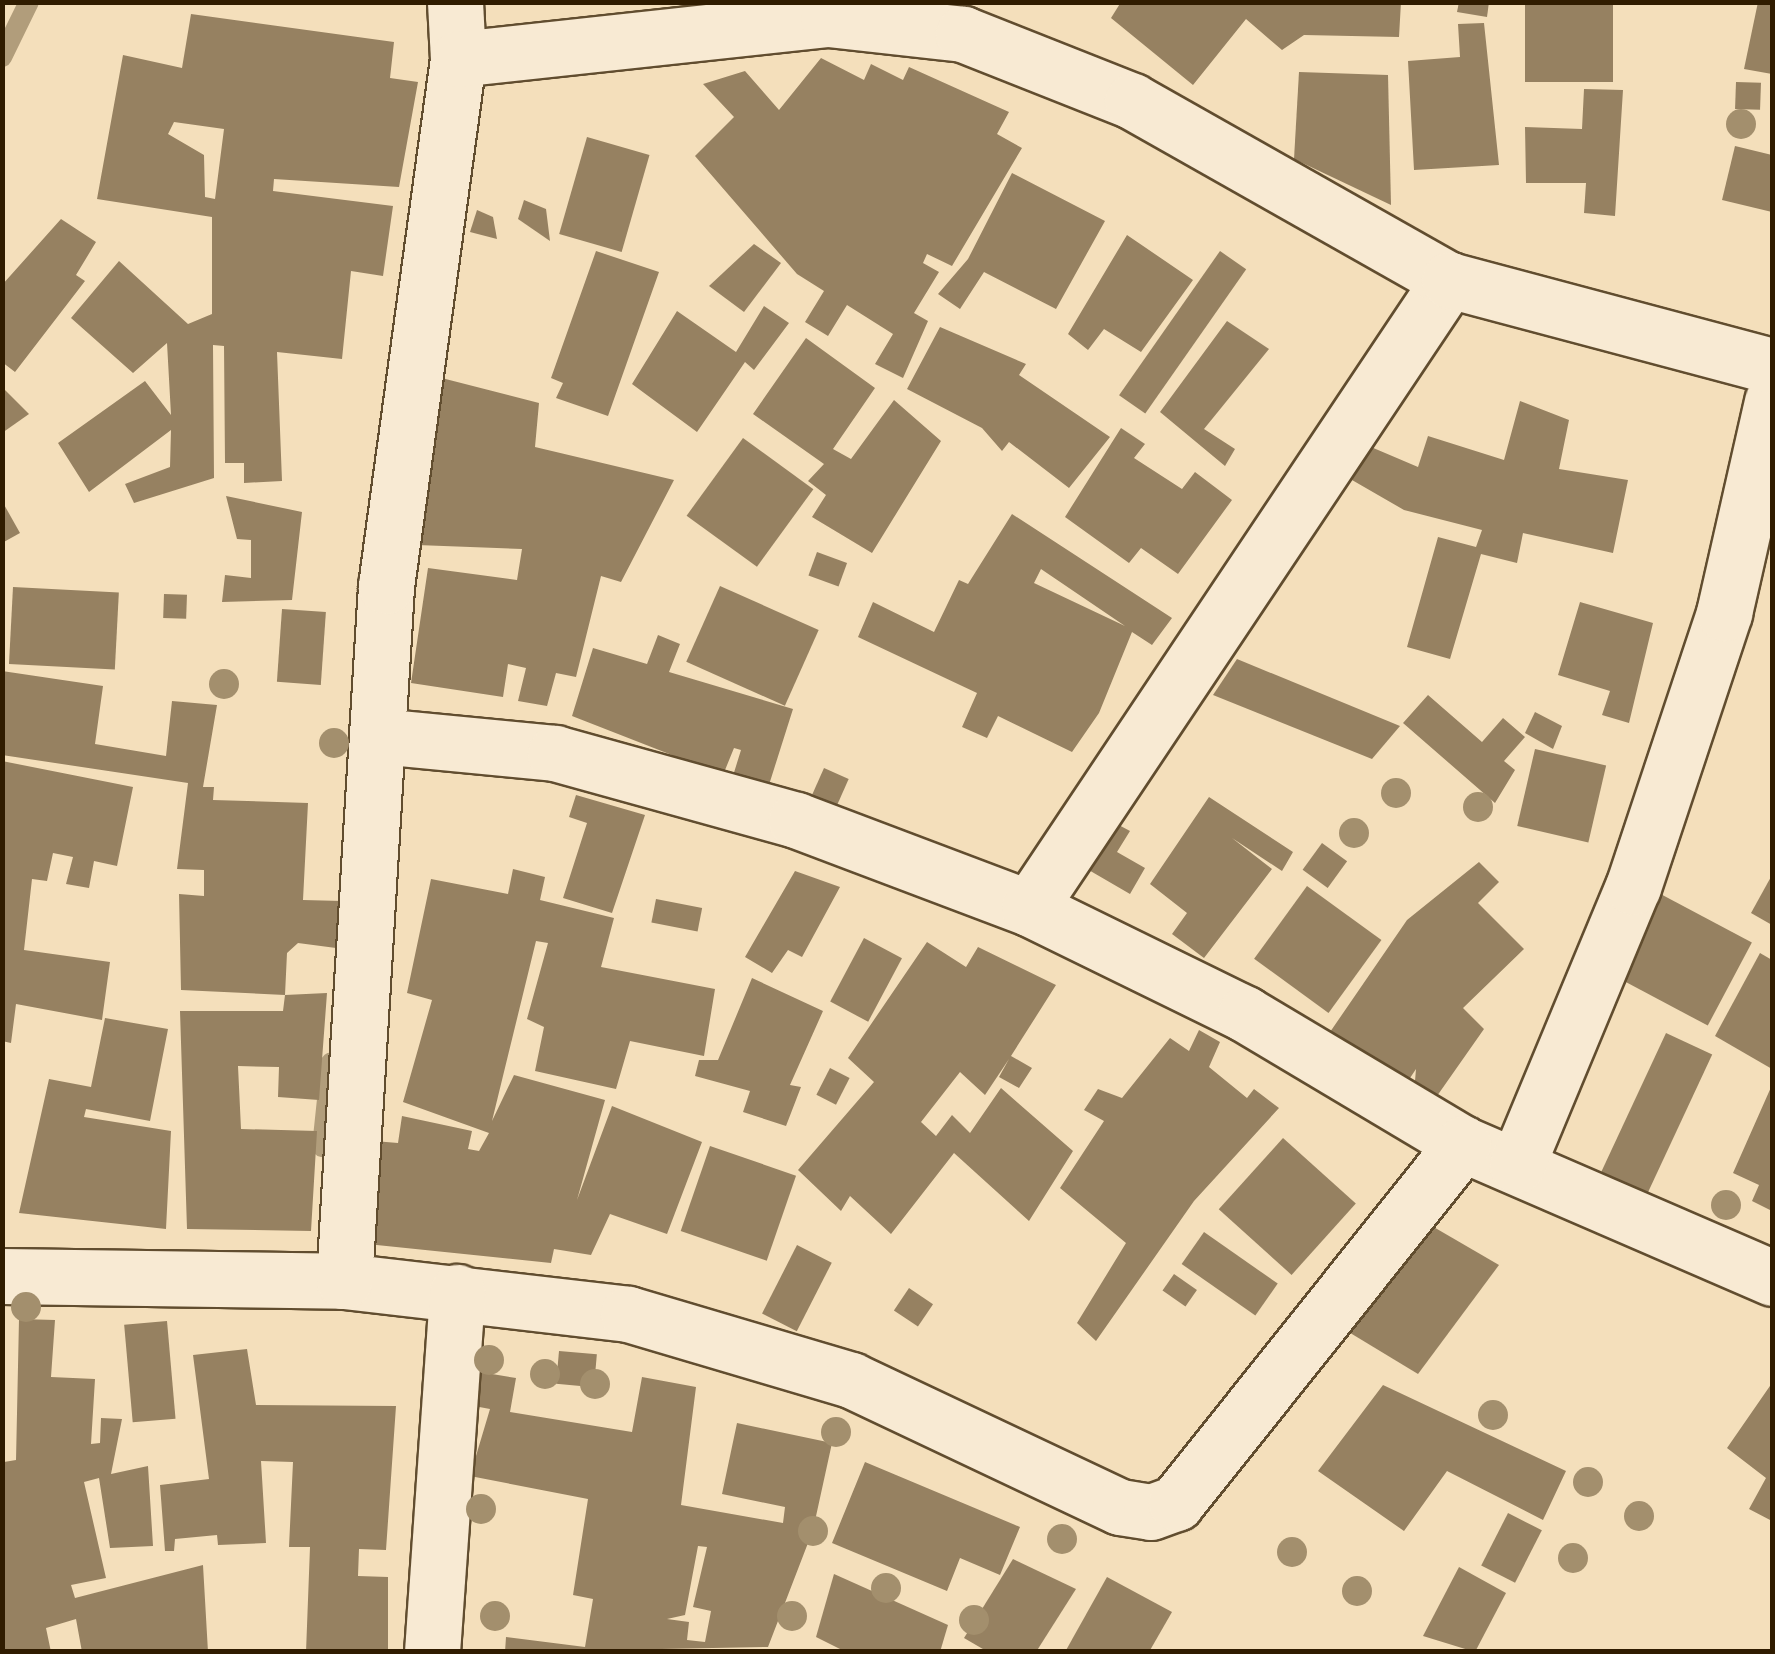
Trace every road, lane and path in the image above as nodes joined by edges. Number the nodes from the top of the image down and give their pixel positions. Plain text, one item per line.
1 (455, 2) edge
2 (458, 58) junction
3 (1449, 280) junction
4 (1772, 366) edge
5 (1772, 401) edge
6 (379, 736) junction
7 (1028, 908) junction
8 (1463, 1144) junction
9 (1517, 1164) junction
10 (2, 1276) edge
11 (1772, 1278) edge
12 (344, 1281) junction
13 (457, 1292) junction
14 (432, 1652) edge

1 - 2 street
2 - 3 street
2 - 6 street
3 - 4 street
3 - 7 street
5 - 9 street
6 - 7 street
6 - 12 street
7 - 8 street
8 - 9 street
8 - 13 street
9 - 11 street
10 - 12 street
12 - 13 street
13 - 14 street

